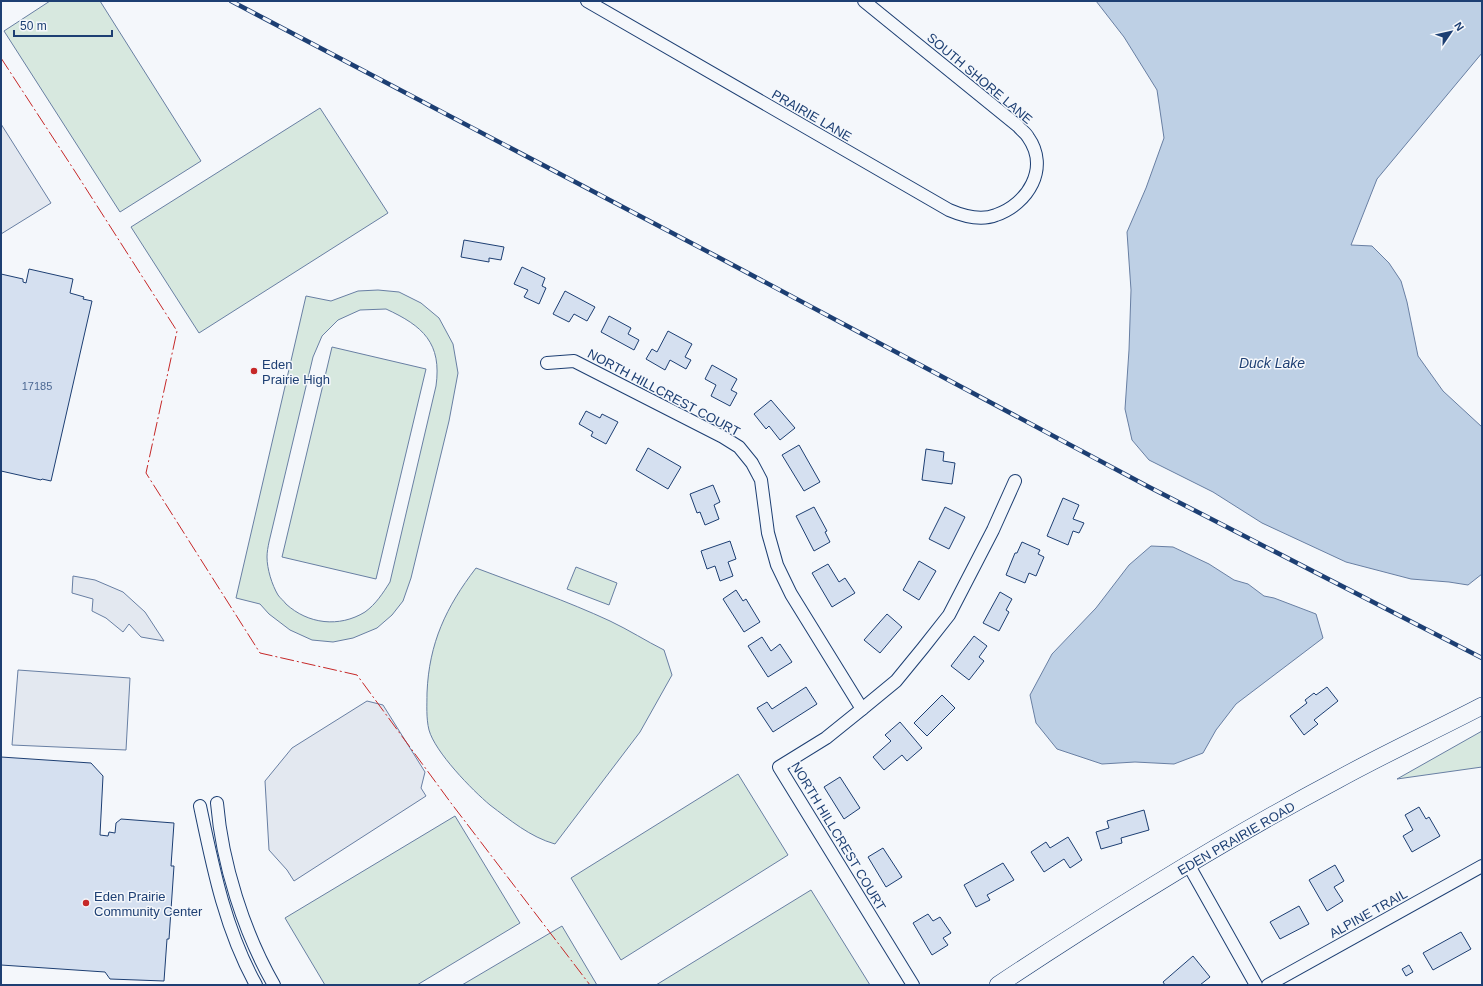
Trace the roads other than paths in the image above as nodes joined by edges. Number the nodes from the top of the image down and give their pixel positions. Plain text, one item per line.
1 (588, 1) edge
2 (864, 1) edge
3 (1025, 196) joint
4 (547, 363) dead end
5 (1015, 481) dead end
6 (1482, 706) edge
7 (862, 709) junction
8 (217, 803) dead end
9 (200, 806) dead end
10 (1188, 864) junction
11 (1482, 866) edge
12 (256, 985) edge
13 (274, 985) edge
14 (913, 985) edge
15 (998, 985) edge
16 (1256, 985) edge
17 (1268, 985) edge

1 - 3 street, PRAIRIE LANE
2 - 3 street, SOUTH SHORE LANE
4 - 7 street, NORTH HILLCREST COURT
5 - 7 street, NORTH HILLCREST COURT
6 - 10 main road, EDEN PRAIRIE ROAD
7 - 14 street, NORTH HILLCREST COURT
8 - 13 street
9 - 12 street
10 - 15 main road, EDEN PRAIRIE ROAD
10 - 16 street
11 - 17 street, ALPINE TRAIL

